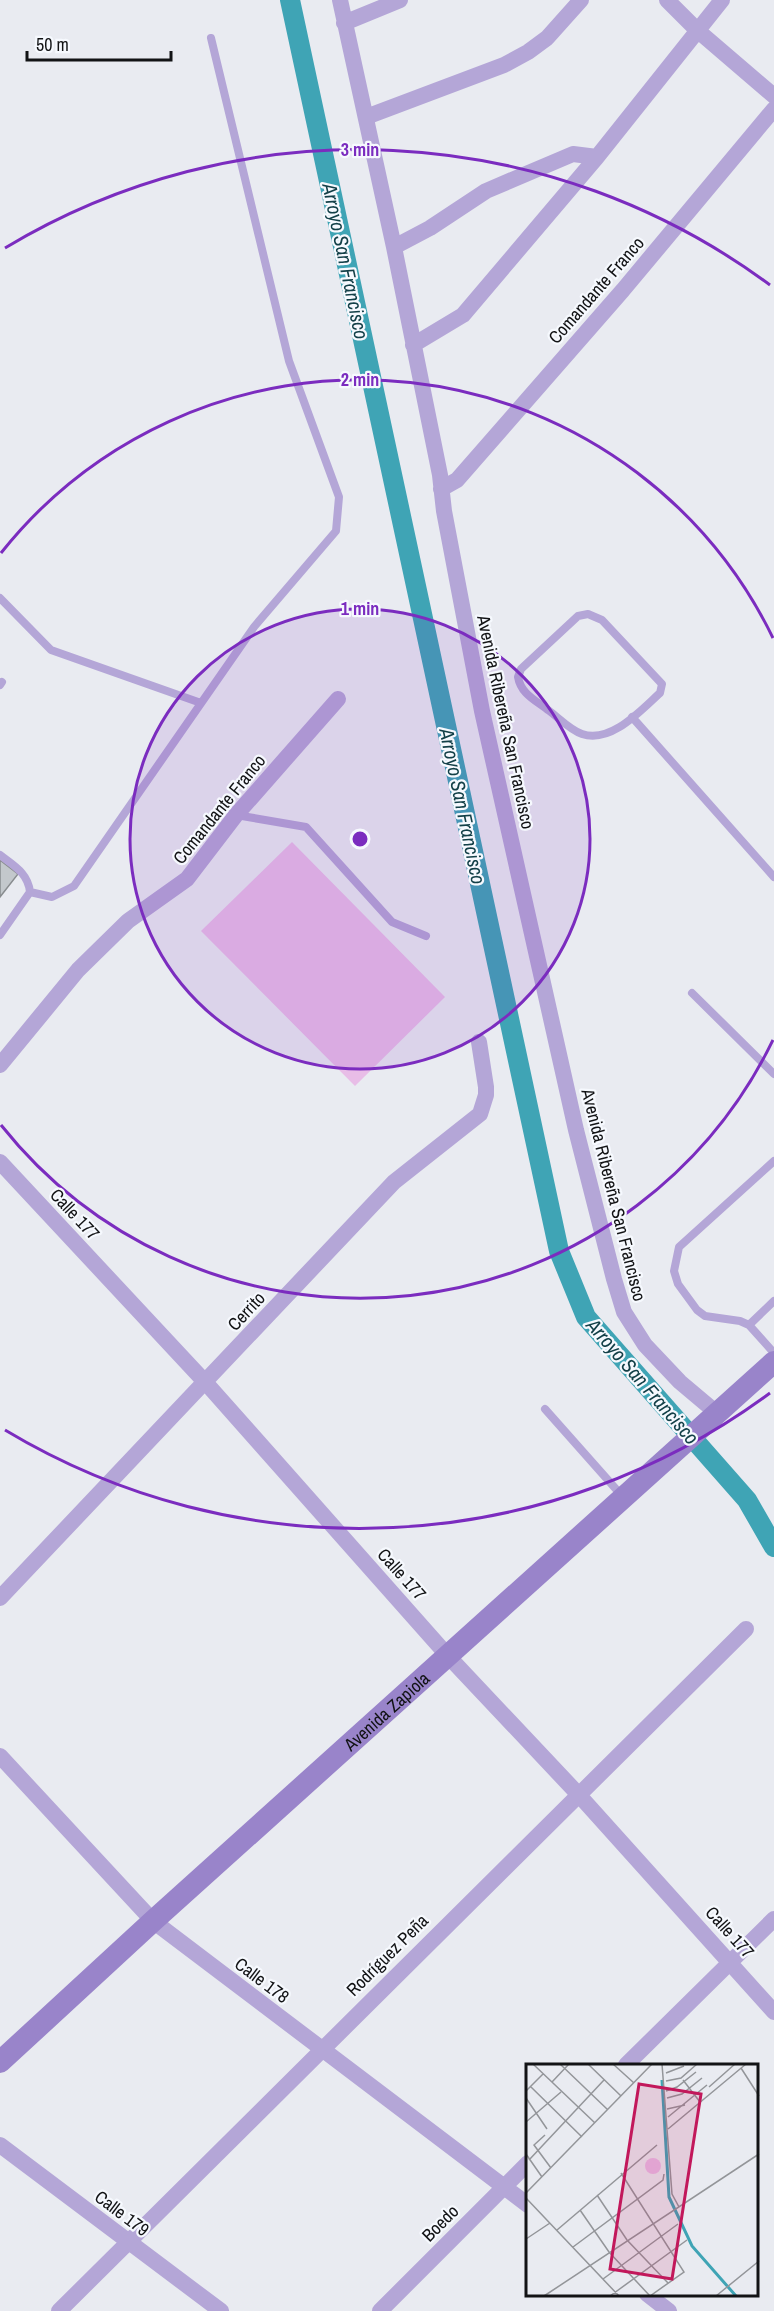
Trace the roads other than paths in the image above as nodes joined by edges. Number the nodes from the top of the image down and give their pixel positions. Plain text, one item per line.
1 (340, 0) edge
2 (400, 0) edge
3 (581, 0) edge
4 (667, 0) edge
5 (722, 0) edge
6 (344, 22) junction
7 (697, 30) junction
8 (211, 38) dead end
9 (774, 96) edge
10 (774, 109) edge
11 (366, 117) junction
12 (597, 157) junction
13 (394, 247) junction
14 (413, 345) junction
15 (441, 489) junction
16 (0, 598) edge
17 (338, 699) dead end
18 (201, 703) junction
19 (632, 717) junction
20 (236, 815) junction
21 (0, 855) edge
22 (774, 877) edge
23 (30, 892) junction
24 (0, 935) edge
25 (426, 936) dead end
26 (692, 993) dead end
27 (479, 1042) dead end
28 (0, 1065) edge
29 (774, 1074) edge
30 (774, 1161) edge
31 (0, 1162) edge
32 (774, 1301) edge
33 (749, 1325) junction
34 (774, 1353) edge
35 (774, 1362) edge
36 (206, 1383) junction
37 (546, 1409) dead end
38 (711, 1420) junction
39 (624, 1498) junction
40 (0, 1598) edge
41 (746, 1629) dead end
42 (448, 1656) junction
43 (0, 1756) edge
44 (578, 1794) junction
45 (774, 1919) edge
46 (153, 1921) junction
47 (730, 1961) junction
48 (774, 2012) edge
49 (320, 2049) junction
50 (0, 2062) edge
51 (627, 2064) edge
52 (0, 2145) edge
53 (526, 2165) edge
54 (504, 2187) junction
55 (526, 2204) edge
56 (127, 2242) junction
57 (648, 2296) edge
58 (59, 2311) edge
59 (221, 2311) edge
60 (380, 2311) edge
61 (669, 2311) edge

1 - 6 street, Avenida Ribereña San Francisco
2 - 6 street
3 - 11 street
4 - 7 street
5 - 7 street
6 - 11 street, Avenida Ribereña San Francisco
7 - 9 street
7 - 12 street
8 - 18 lane
10 - 15 street, Comandante Franco
11 - 13 street, Avenida Ribereña San Francisco
12 - 13 street
12 - 14 street
13 - 14 street, Avenida Ribereña San Francisco
14 - 15 street, Avenida Ribereña San Francisco
15 - 38 street, Avenida Ribereña San Francisco
16 - 18 lane
17 - 20 street, Comandante Franco
18 - 23 lane
19 - 19 lane
19 - 22 lane
20 - 25 lane
20 - 28 street, Comandante Franco
21 - 23 lane
23 - 24 lane
26 - 29 lane
27 - 36 street, Cerrito
30 - 33 lane
31 - 36 street, Calle 177
32 - 33 lane
33 - 34 lane
35 - 38 main road, Avenida Zapiola
36 - 40 street, Cerrito
36 - 42 street, Calle 177
37 - 39 lane
38 - 39 main road, Avenida Zapiola
39 - 42 main road, Avenida Zapiola
41 - 44 street, Rodríguez Peña
42 - 44 street, Calle 177
42 - 46 main road, Avenida Zapiola
43 - 46 street, Calle 178
44 - 47 street, Calle 177
44 - 49 street, Rodríguez Peña
45 - 47 street
46 - 49 street, Calle 178
46 - 50 main road, Avenida Zapiola
47 - 48 street, Calle 177
47 - 51 street
49 - 54 street, Calle 178
49 - 56 street, Rodríguez Peña
52 - 56 street, Calle 179
53 - 54 street, Boedo
54 - 55 street, Calle 178
54 - 60 street, Boedo
56 - 58 street, Rodríguez Peña
56 - 59 street, Calle 179
57 - 61 street

